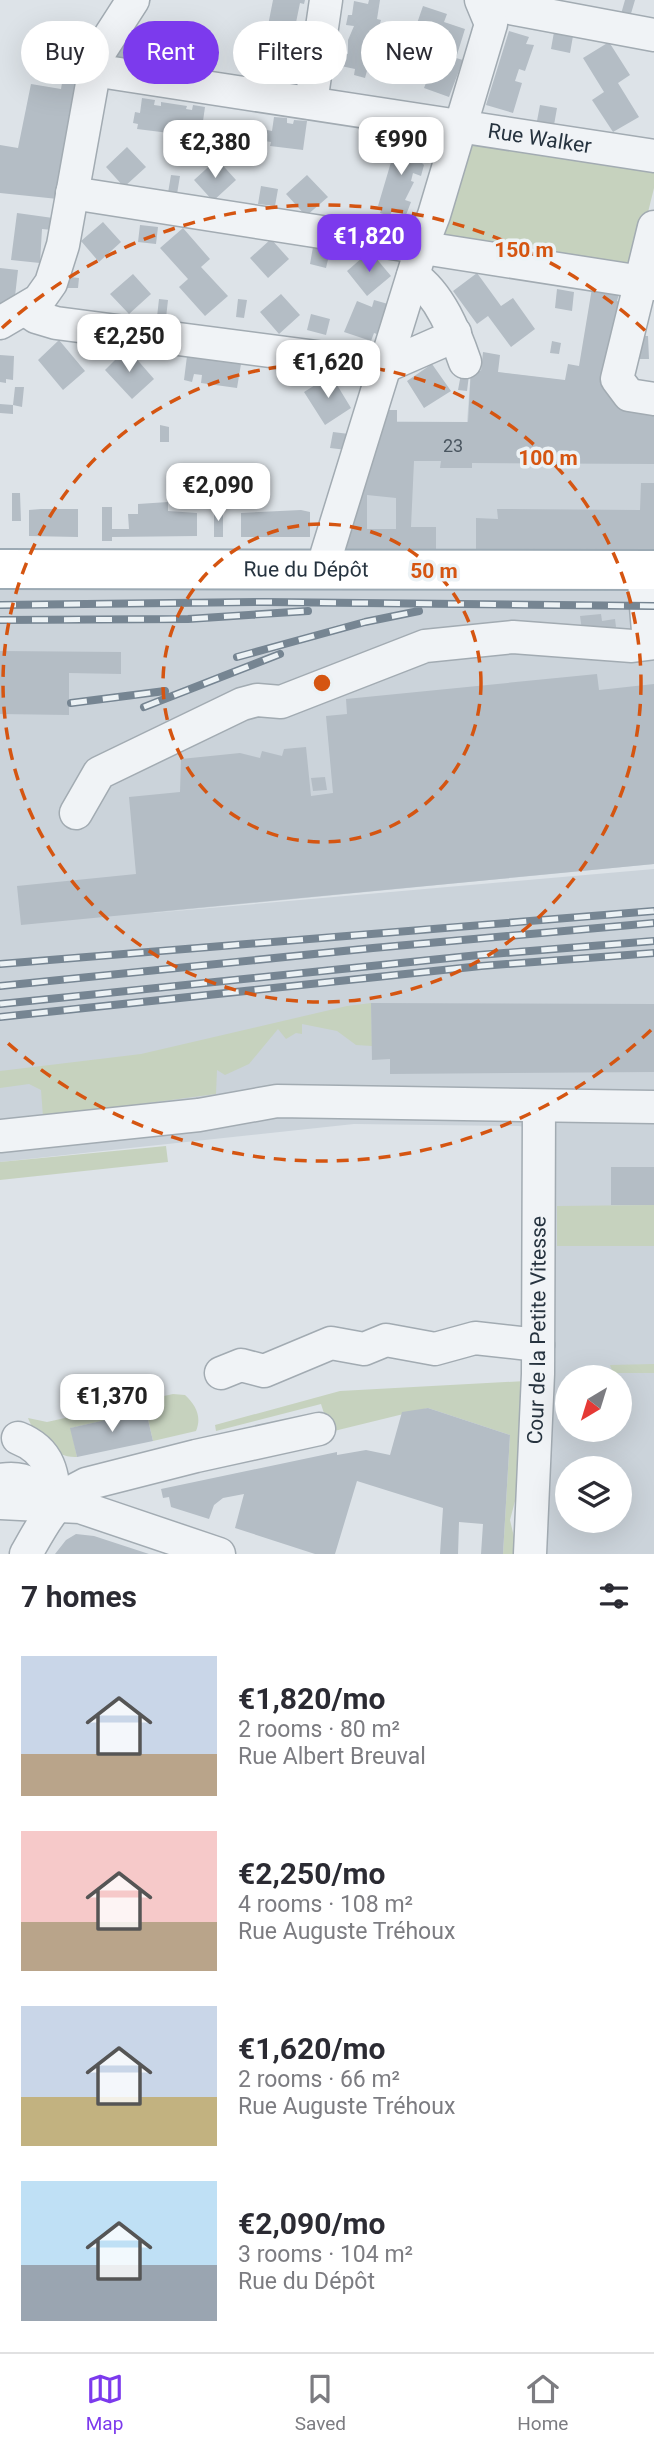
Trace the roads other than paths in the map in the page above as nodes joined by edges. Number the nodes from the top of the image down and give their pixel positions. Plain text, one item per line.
1 (133, 0) edge
2 (327, 0) edge
3 (482, 1) edge
4 (109, 34) edge
5 (654, 35) edge
6 (109, 72) edge
7 (91, 84) edge
8 (311, 103) junction
9 (459, 128) junction
10 (654, 156) edge
11 (71, 199) junction
12 (654, 227) edge
13 (422, 246) junction
14 (413, 276) junction
15 (647, 282) edge
16 (13, 317) edge
17 (386, 366) junction
18 (654, 399) edge
19 (0, 569) edge
20 (648, 570) edge
21 (325, 571) junction
22 (651, 643) edge
23 (76, 813) dead end
24 (538, 1107) junction
25 (654, 1107) edge
26 (0, 1136) edge
27 (538, 1345) junction
28 (221, 1373) dead end
29 (319, 1429) dead end
30 (18, 1438) dead end
31 (0, 1480) edge
32 (0, 1503) edge
33 (55, 1506) junction
34 (26, 1554) edge
35 (219, 1554) edge
36 (530, 1554) edge

1 - 4 street
2 - 8 street
3 - 5 street
3 - 9 street
6 - 8 street, Rue Walker
7 - 11 street
8 - 9 street, Rue Walker
9 - 10 street, Rue Walker
9 - 13 street
11 - 13 street
11 - 16 street
12 - 15 street
13 - 14 street
13 - 15 street
14 - 17 street
14 - 17 street
15 - 18 street
16 - 17 street
17 - 21 street
19 - 21 main road, Rue du Dépôt
20 - 21 main road, Rue du Dépôt
20 - 22 street
22 - 23 street
24 - 25 street
24 - 26 street
24 - 27 street, Cour de la Petite Vitesse
27 - 28 street
27 - 36 street, Cour de la Petite Vitesse
29 - 33 street
30 - 33 street
31 - 33 street
32 - 33 street
33 - 34 street
33 - 35 street

